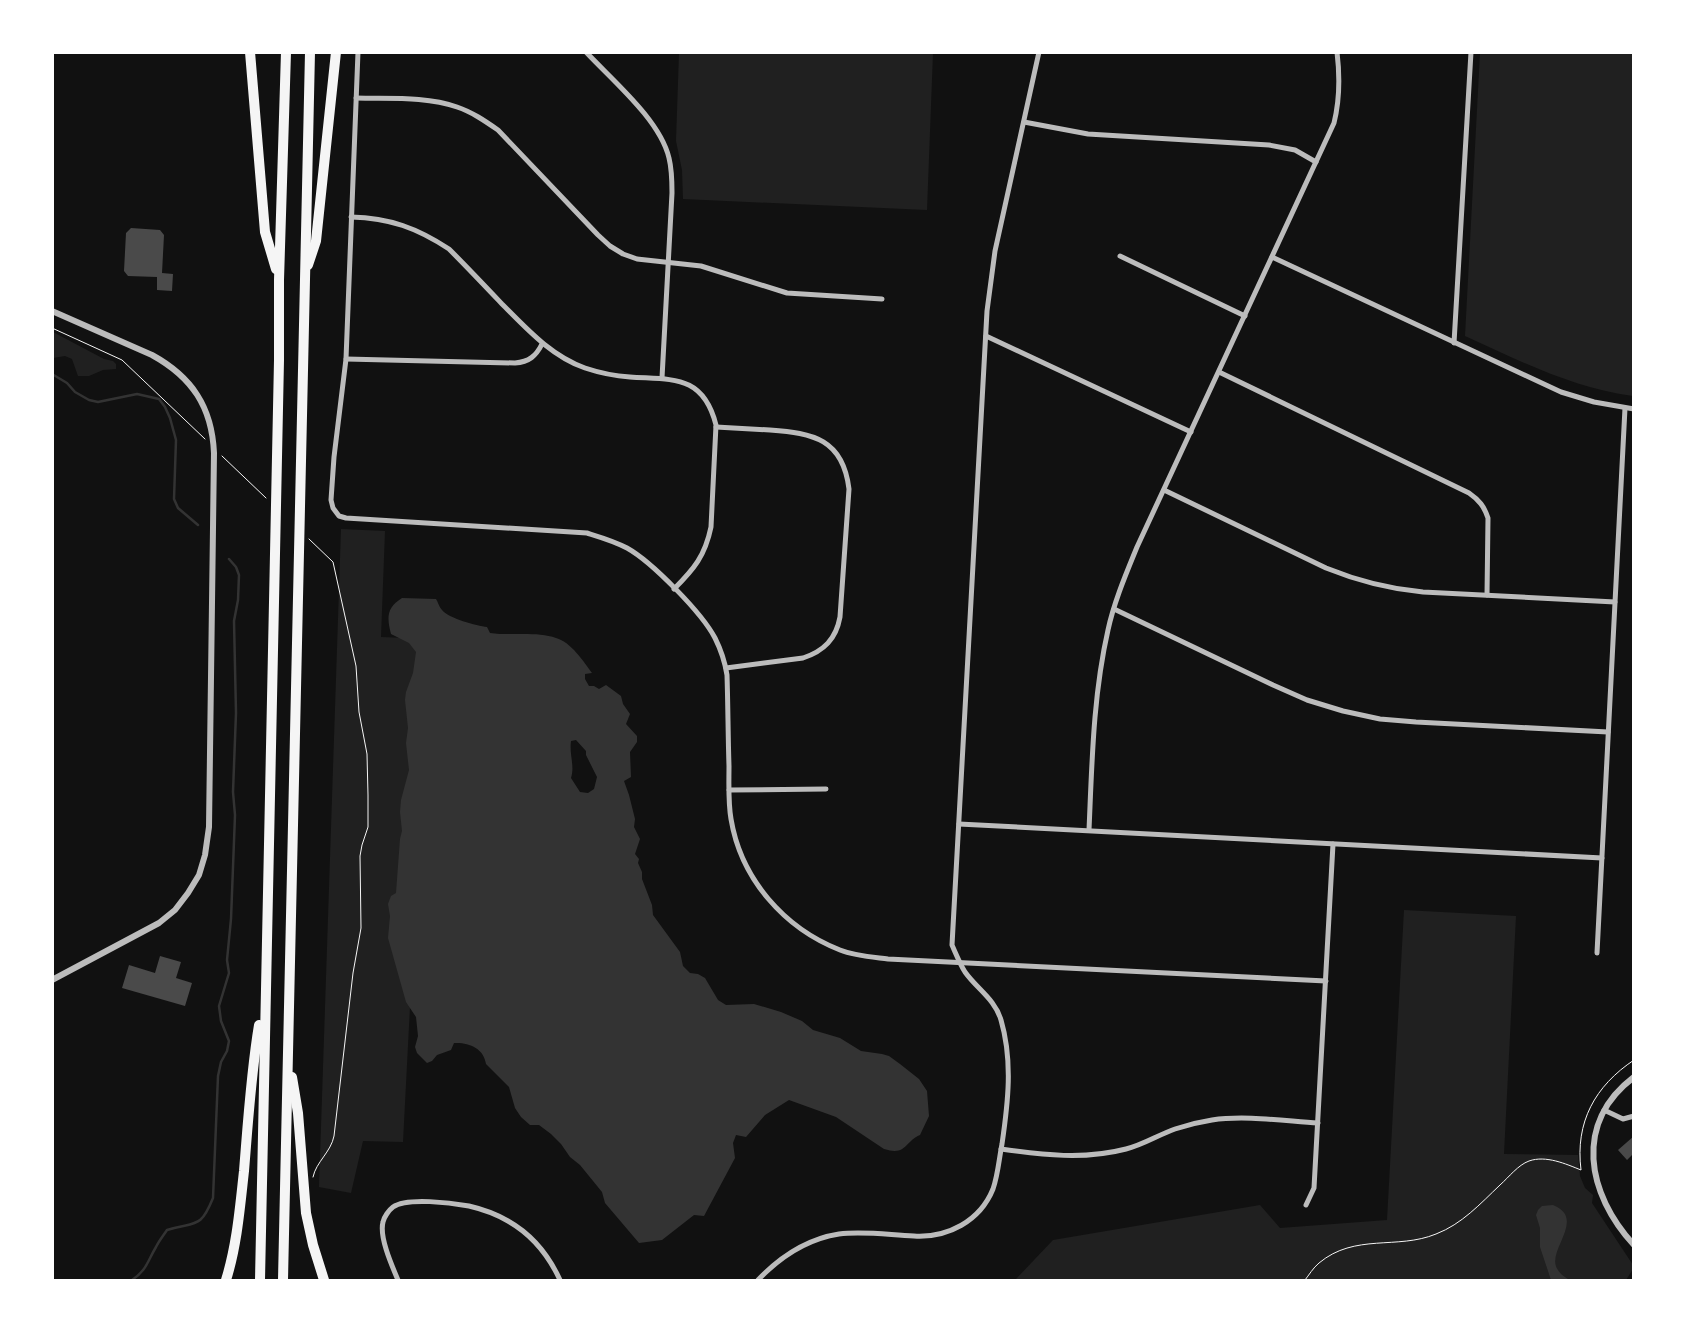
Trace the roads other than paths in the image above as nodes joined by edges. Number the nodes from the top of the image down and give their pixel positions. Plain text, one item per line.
1 (250, 52) edge
2 (286, 52) edge
3 (310, 52) edge
4 (336, 52) edge
5 (358, 52) edge
6 (586, 52) edge
7 (1039, 52) edge
8 (1337, 52) edge
9 (1471, 52) edge
10 (356, 98) junction
11 (1024, 122) junction
12 (1316, 162) junction
13 (351, 217) junction
14 (1120, 256) dead end
15 (1272, 257) junction
16 (668, 262) junction
17 (304, 278) junction
18 (279, 280) junction
19 (882, 299) dead end
20 (52, 311) edge
21 (1245, 316) junction
22 (986, 336) junction
23 (1454, 343) junction
24 (542, 344) junction
25 (346, 359) junction
26 (1218, 372) junction
27 (662, 378) junction
28 (1625, 408) junction
29 (1634, 409) edge
30 (716, 428) junction
31 (1191, 432) junction
32 (1164, 490) junction
33 (674, 589) junction
34 (1487, 595) junction
35 (1615, 602) junction
36 (1114, 609) junction
37 (726, 668) junction
38 (1608, 732) junction
39 (826, 789) dead end
40 (729, 790) junction
41 (959, 824) junction
42 (1089, 830) junction
43 (1333, 844) junction
44 (1602, 858) junction
45 (1597, 953) dead end
46 (960, 963) junction
47 (52, 980) edge
48 (1326, 981) junction
49 (265, 992) junction
50 (288, 1056) junction
51 (1634, 1077) edge
52 (1604, 1110) junction
53 (1634, 1116) edge
54 (1318, 1123) junction
55 (1001, 1149) junction
56 (1306, 1205) dead end
57 (1634, 1245) edge
58 (226, 1280) edge
59 (260, 1280) edge
60 (283, 1280) edge
61 (324, 1280) edge
62 (398, 1280) edge
63 (560, 1280) edge
64 (758, 1280) edge

1 - 18 highway
2 - 18 highway
3 - 17 highway
4 - 17 highway
5 - 10 street
6 - 16 street
7 - 11 street
8 - 12 street
9 - 23 street
10 - 13 street
10 - 16 street
11 - 12 street
11 - 22 street
12 - 15 street
13 - 24 street
13 - 25 street
14 - 21 street
15 - 21 street
15 - 23 street
16 - 19 street
16 - 27 street
17 - 50 highway
18 - 49 highway
20 - 47 street
21 - 26 street
22 - 31 street
22 - 41 street
23 - 28 street
24 - 25 street
24 - 27 street
25 - 33 street
26 - 31 street
26 - 34 street
27 - 30 street
28 - 29 street
28 - 35 street
30 - 33 street
30 - 37 street
31 - 32 street
32 - 34 street
32 - 36 street
33 - 37 street
34 - 35 street
35 - 38 street
36 - 38 street
36 - 42 street
37 - 40 street
38 - 44 street
39 - 40 street
40 - 46 street
41 - 42 street
41 - 46 street
42 - 43 street
43 - 44 street
43 - 48 street
44 - 45 street
46 - 48 street
46 - 55 street
48 - 54 street
49 - 58 highway
49 - 59 highway
50 - 60 highway
50 - 61 highway
51 - 52 street
52 - 53 street
52 - 57 street
54 - 55 street
54 - 56 street
55 - 64 street
62 - 63 street

